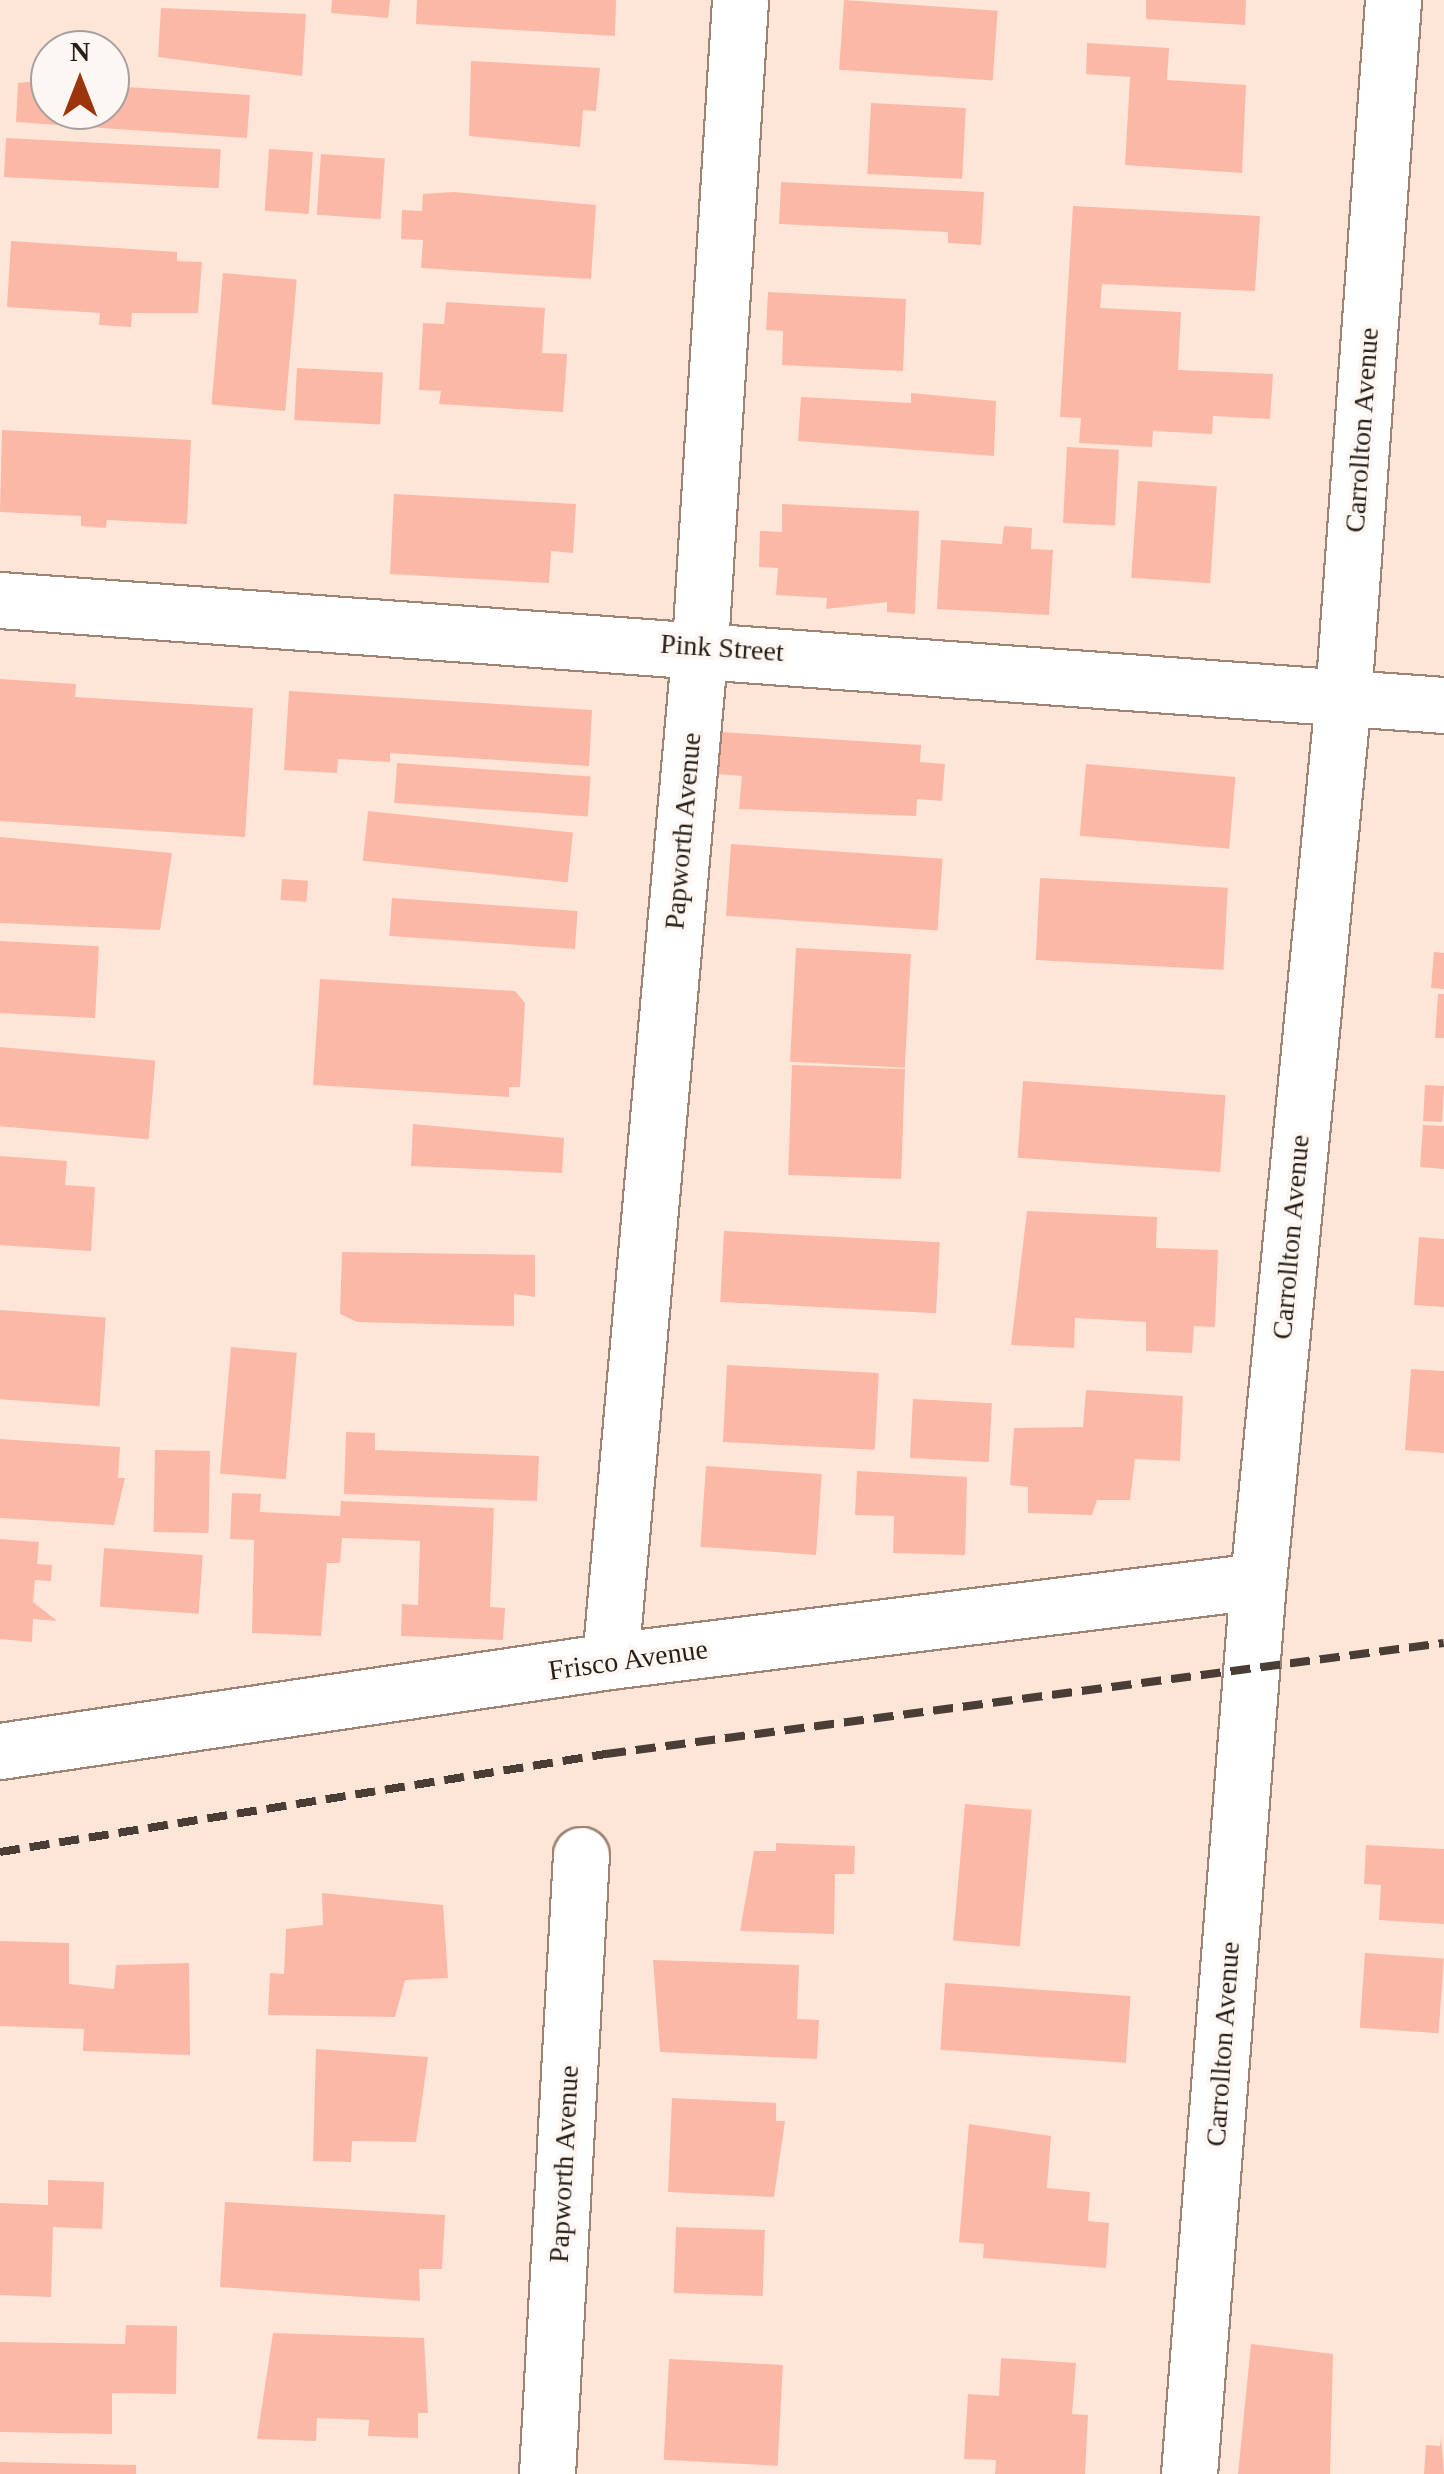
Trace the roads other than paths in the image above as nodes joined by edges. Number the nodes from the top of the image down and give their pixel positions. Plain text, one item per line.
1 (740, 0) edge
2 (1392, 0) edge
3 (0, 600) edge
4 (700, 646) junction
5 (1343, 698) junction
6 (1444, 705) edge
7 (1258, 1580) junction
8 (610, 1661) junction
9 (0, 1751) edge
10 (581, 1854) dead end
11 (547, 2474) edge
12 (1189, 2474) edge

1 - 4 street, Papworth Avenue
2 - 5 street, Carrollton Avenue
3 - 4 street, Pink Street
4 - 5 street, Pink Street
4 - 8 street, Papworth Avenue
5 - 6 street, Pink Street
5 - 7 street, Carrollton Avenue
7 - 8 street, Frisco Avenue
7 - 12 street, Carrollton Avenue
8 - 9 street, Frisco Avenue
10 - 11 street, Papworth Avenue

